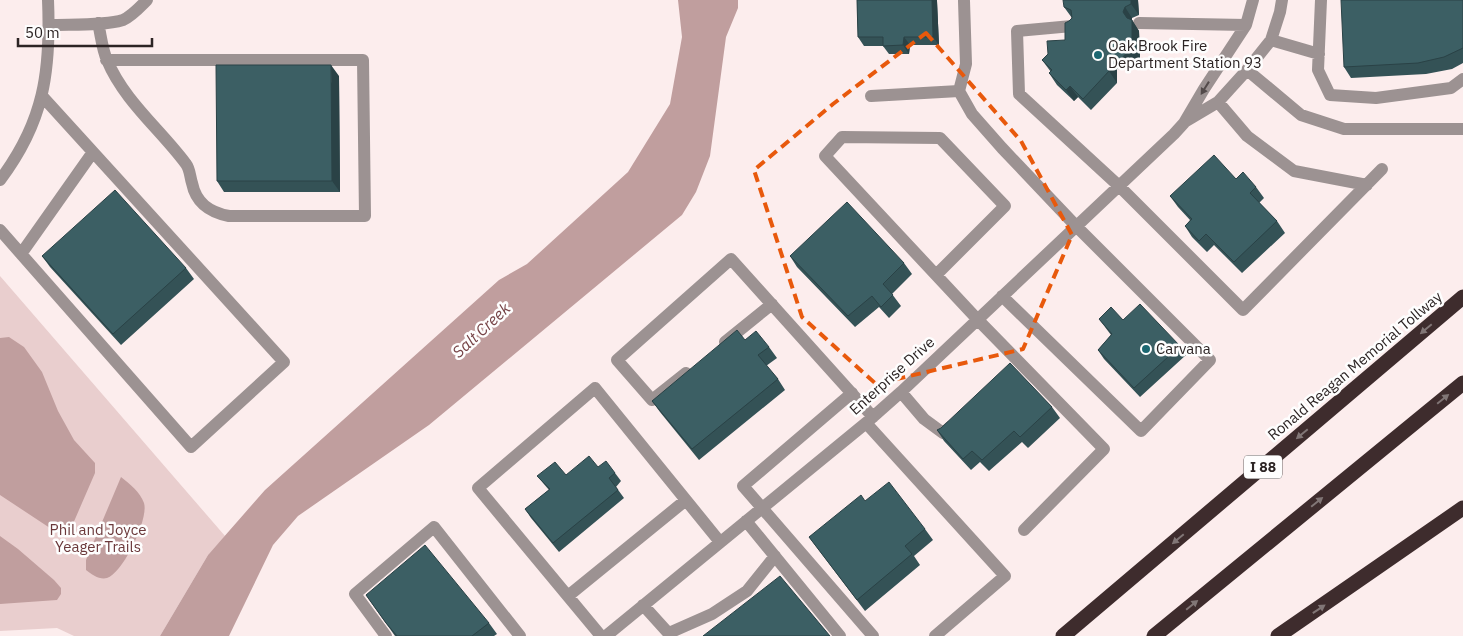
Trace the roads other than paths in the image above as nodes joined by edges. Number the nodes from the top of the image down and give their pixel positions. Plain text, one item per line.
1 (48, 0) edge
2 (147, 0) edge
3 (1253, 0) edge
4 (1282, 0) edge
5 (1321, 0) edge
6 (964, 1) edge
7 (98, 23) junction
8 (1139, 23) dead end
9 (49, 25) junction
10 (1246, 25) junction
11 (1072, 26) edge
12 (1271, 40) junction
13 (1318, 54) junction
14 (106, 60) junction
15 (1247, 70) junction
16 (1463, 79) edge
17 (959, 90) junction
18 (42, 96) junction
19 (870, 96) dead end
20 (1218, 102) junction
21 (1184, 122) junction
22 (1463, 129) edge
23 (93, 152) junction
24 (1382, 169) dead end
25 (0, 180) edge
26 (1367, 185) junction
27 (1119, 186) junction
28 (1076, 226) junction
29 (0, 230) edge
30 (21, 254) junction
31 (936, 275) junction
32 (1002, 296) junction
33 (1463, 297) edge
34 (772, 304) junction
35 (978, 320) junction
36 (712, 352) edge
37 (697, 364) edge
38 (1463, 382) edge
39 (901, 392) junction
40 (852, 393) junction
41 (870, 420) junction
42 (957, 420) edge
43 (686, 500) junction
44 (762, 508) junction
45 (1463, 508) edge
46 (746, 521) junction
47 (1024, 530) dead end
48 (720, 542) junction
49 (775, 556) junction
50 (568, 596) junction
51 (643, 605) junction
52 (606, 635) edge
53 (670, 635) edge
54 (386, 636) edge
55 (520, 636) edge
56 (840, 636) edge
57 (873, 636) edge
58 (935, 636) edge
59 (1063, 636) edge
60 (1154, 636) edge
61 (1278, 636) edge

1 - 9 street
2 - 7 street
3 - 10 street, Enterprise Drive
4 - 12 street, Enterprise Drive
5 - 13 street
6 - 17 street
7 - 9 street
7 - 14 street
8 - 10 street
9 - 18 street
10 -> 21 street, Enterprise Drive
11 - 27 street
12 - 13 street
12 - 15 street, Enterprise Drive
13 - 16 street
14 - 14 street
15 - 20 street, Enterprise Drive
15 - 22 street
17 - 19 street
17 - 28 street
18 - 23 street
18 - 25 street
20 - 21 street, Enterprise Drive
20 - 26 street
21 - 27 street, Enterprise Drive
23 - 30 street
23 - 30 street
24 - 26 street
26 - 27 street
27 - 28 street, Enterprise Drive
28 - 32 street, Enterprise Drive
28 - 32 street
29 - 30 street
31 - 31 street
31 - 35 street
32 - 35 street, Enterprise Drive
33 -> 59 highway, Ronald Reagan Memorial Tollway / I 88
34 - 36 street
34 - 37 street
34 - 40 street
35 - 39 street, Enterprise Drive
35 - 47 street
60 -> 38 highway
39 - 41 street, Enterprise Drive
39 - 42 street
40 - 41 street
40 - 44 street
41 - 44 street, Enterprise Drive
41 - 58 street
43 - 48 street
43 - 50 street
43 - 50 street
44 - 46 street, Enterprise Drive
44 - 57 street
61 -> 45 highway
46 - 48 street, Enterprise Drive
46 - 49 street
48 - 51 street, Enterprise Drive
49 - 53 street
49 - 56 street
50 - 52 street
51 - 52 street, Enterprise Drive
51 - 53 street
54 - 55 street

